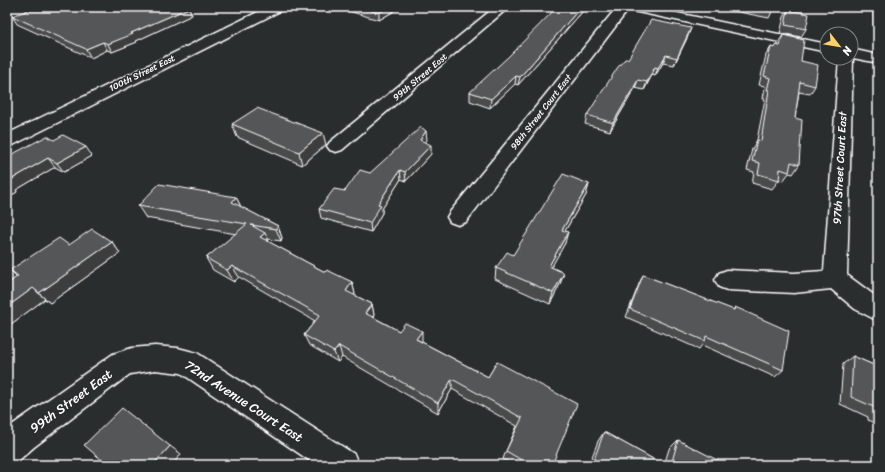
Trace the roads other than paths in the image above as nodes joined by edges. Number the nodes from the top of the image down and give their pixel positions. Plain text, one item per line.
1 (278, 7) edge
2 (503, 7) edge
3 (624, 7) edge
4 (630, 7) edge
5 (819, 46) edge
6 (859, 55) edge
7 (878, 59) edge
8 (846, 66) edge
9 (7, 141) edge
10 (336, 146) dead end
11 (458, 217) dead end
12 (835, 279) junction
13 (727, 280) dead end
14 (878, 310) edge
15 (138, 358) joint
16 (7, 450) edge
17 (343, 465) edge

1 - 9 street, 100th Street East
2 - 10 street, 99th Street East
3 - 11 street, 98th Street Court East
4 - 5 street
6 - 7 street
8 - 12 street, 97th Street Court East
12 - 13 street
12 - 14 street
15 - 16 street, 99th Street East
15 - 17 street, 72nd Avenue Court East

